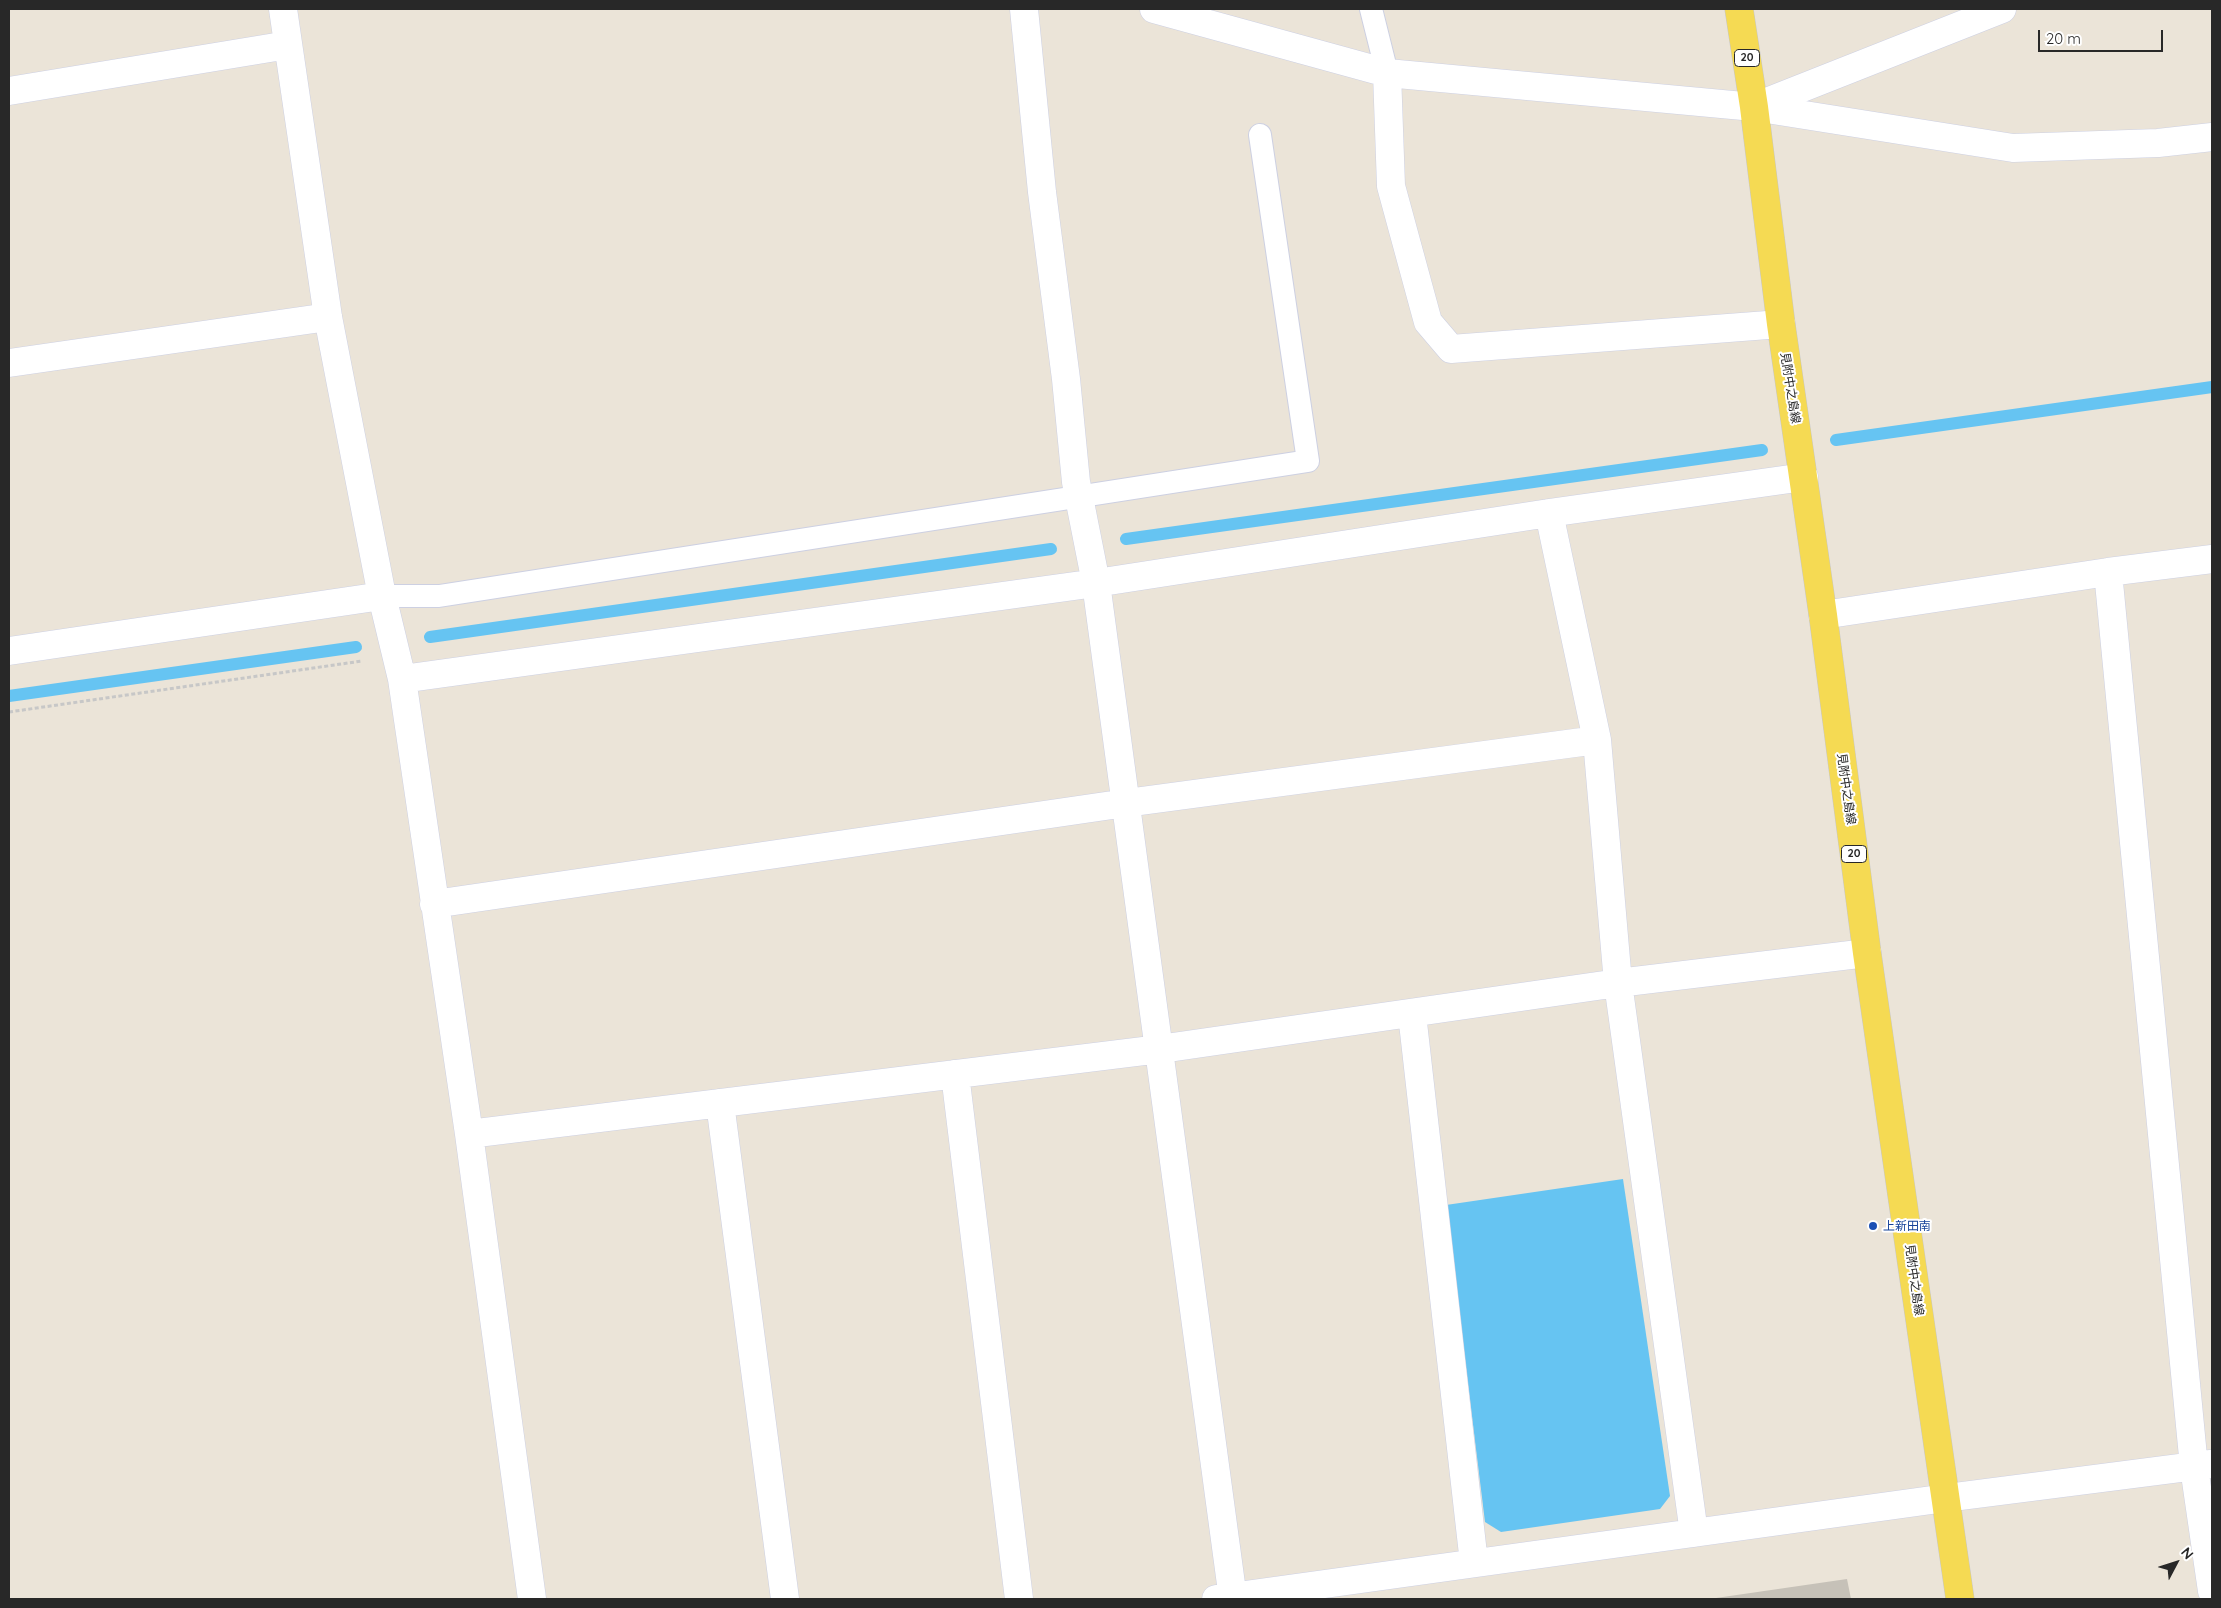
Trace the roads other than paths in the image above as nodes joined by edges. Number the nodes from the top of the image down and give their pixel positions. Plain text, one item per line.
1 (283, 9) edge
2 (1024, 9) edge
3 (1154, 9) edge
4 (1371, 9) edge
5 (1739, 9) edge
6 (2002, 9) edge
7 (288, 45) junction
8 (1387, 73) junction
9 (9, 90) edge
10 (1754, 107) junction
11 (1260, 135) dead end
12 (2212, 137) edge
13 (328, 317) junction
14 (1781, 324) junction
15 (9, 363) edge
16 (1804, 477) junction
17 (1079, 498) junction
18 (1549, 513) junction
19 (2212, 559) edge
20 (2108, 572) junction
21 (1096, 583) junction
22 (382, 596) junction
23 (1823, 615) junction
24 (9, 651) edge
25 (399, 667) junction
26 (1597, 740) junction
27 (1126, 803) junction
28 (434, 904) junction
29 (1868, 953) junction
30 (1618, 983) junction
31 (1412, 1014) junction
32 (1160, 1049) junction
33 (955, 1074) junction
34 (720, 1103) junction
35 (469, 1134) junction
36 (2203, 1465) edge
37 (1946, 1498) junction
38 (1694, 1533) junction
39 (1474, 1563) junction
40 (2212, 1591) edge
41 (1227, 1598) edge
42 (532, 1599) edge
43 (785, 1599) edge
44 (1019, 1599) edge
45 (1960, 1599) edge

1 - 7 street
2 - 17 street
3 - 8 street
4 - 8 lane
5 - 10 main road, 見附中之島線 / 20
6 - 10 street
7 - 9 street
7 - 13 street
8 - 10 street
8 - 14 street
10 - 12 street
10 - 14 main road, 見附中之島線 / 20
11 - 17 lane
13 - 15 street
13 - 22 street
14 - 16 main road, 見附中之島線 / 20
16 - 18 street
16 - 23 main road, 見附中之島線 / 20
17 - 21 street
17 - 22 lane
18 - 21 street
18 - 26 street
19 - 20 street
20 - 23 street
20 - 36 street
21 - 25 street
21 - 27 street
22 - 24 street
22 - 25 street
23 - 29 main road, 見附中之島線 / 20
25 - 28 street
26 - 27 street
26 - 30 street
27 - 28 street
27 - 32 street
28 - 35 street
29 - 30 street
29 - 37 main road, 見附中之島線 / 20
30 - 31 street
30 - 38 street
31 - 32 street
31 - 39 street
32 - 33 street
32 - 41 street
33 - 34 street
33 - 44 street
34 - 35 street
34 - 43 street
35 - 42 street
36 - 37 street
36 - 40 street
37 - 38 street
37 - 45 main road, 見附中之島線 / 20
38 - 39 street
39 - 41 street

